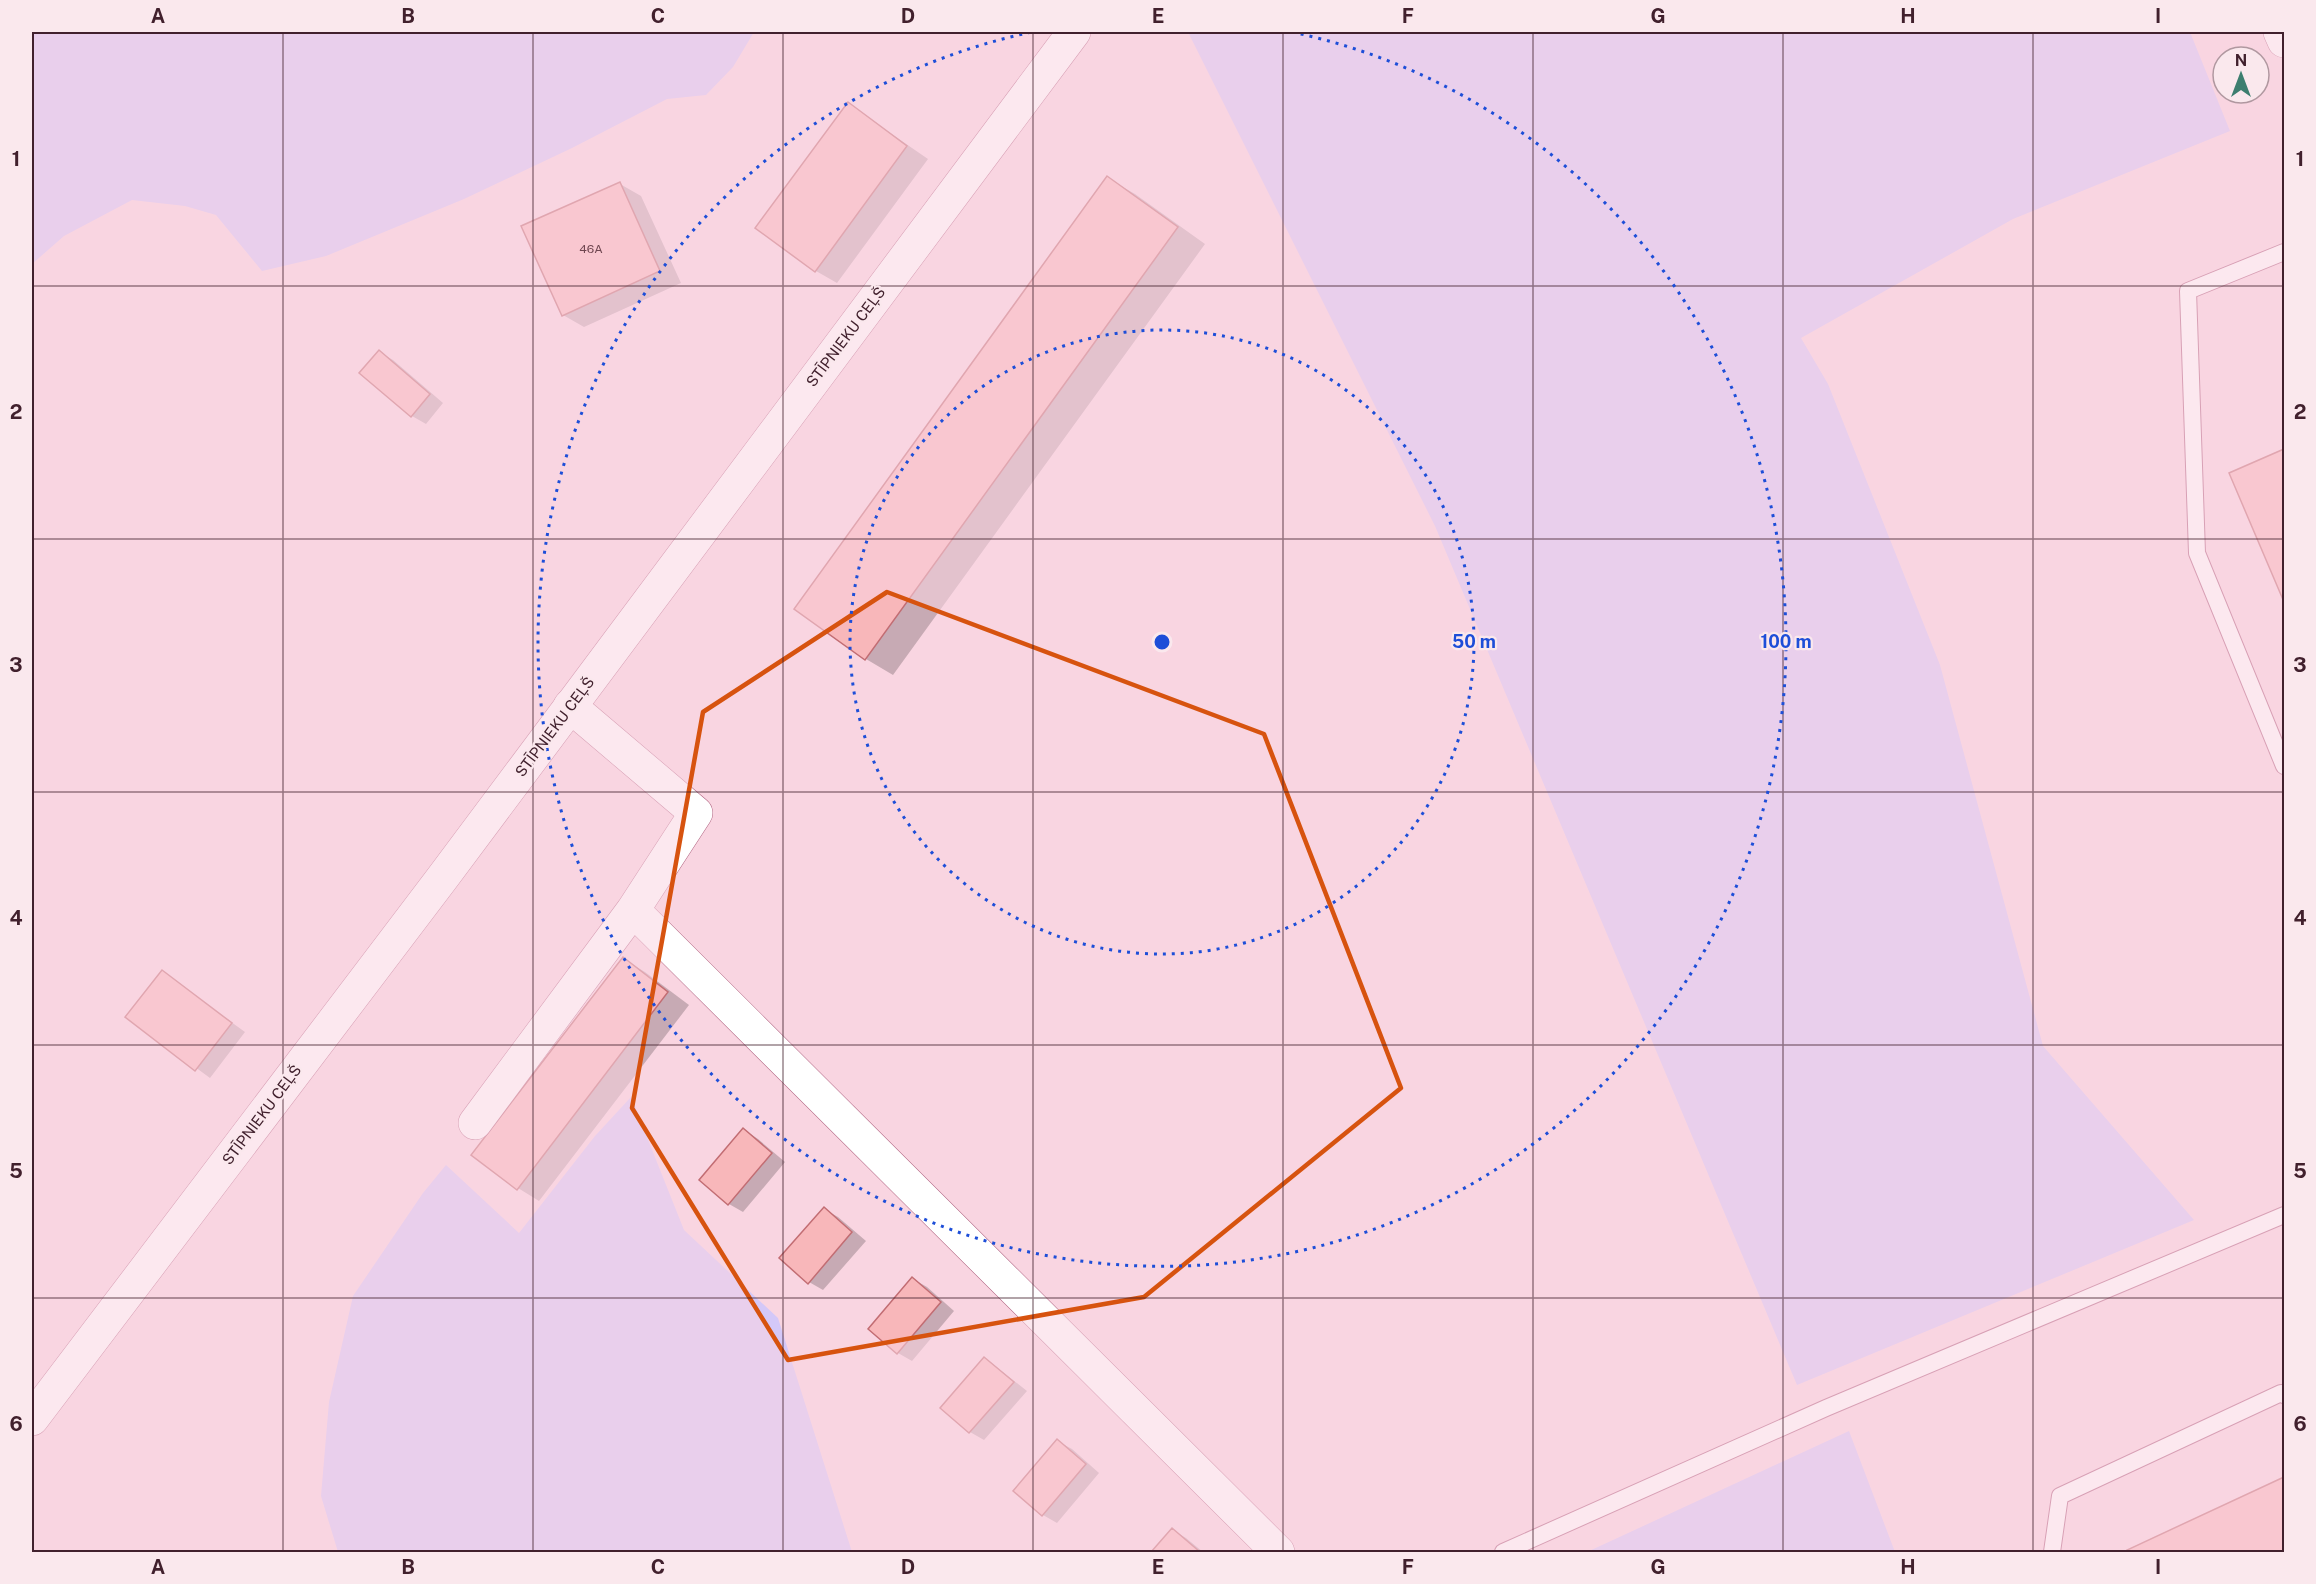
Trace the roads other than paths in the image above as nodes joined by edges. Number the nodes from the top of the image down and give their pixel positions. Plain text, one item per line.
1 (1074, 32) edge
2 (2284, 252) edge
3 (570, 706) junction
4 (2284, 766) edge
5 (633, 910) junction
6 (475, 1123) dead end
7 (2284, 1215) edge
8 (2284, 1395) edge
9 (32, 1419) edge
10 (1278, 1552) edge
11 (1503, 1552) edge
12 (2052, 1552) edge

1 - 3 main road, STĪPNIEKU CEĻŠ
2 - 4 lane
3 - 5 main road
3 - 9 main road, STĪPNIEKU CEĻŠ
5 - 6 main road
5 - 10 main road
7 - 11 lane
8 - 12 lane

